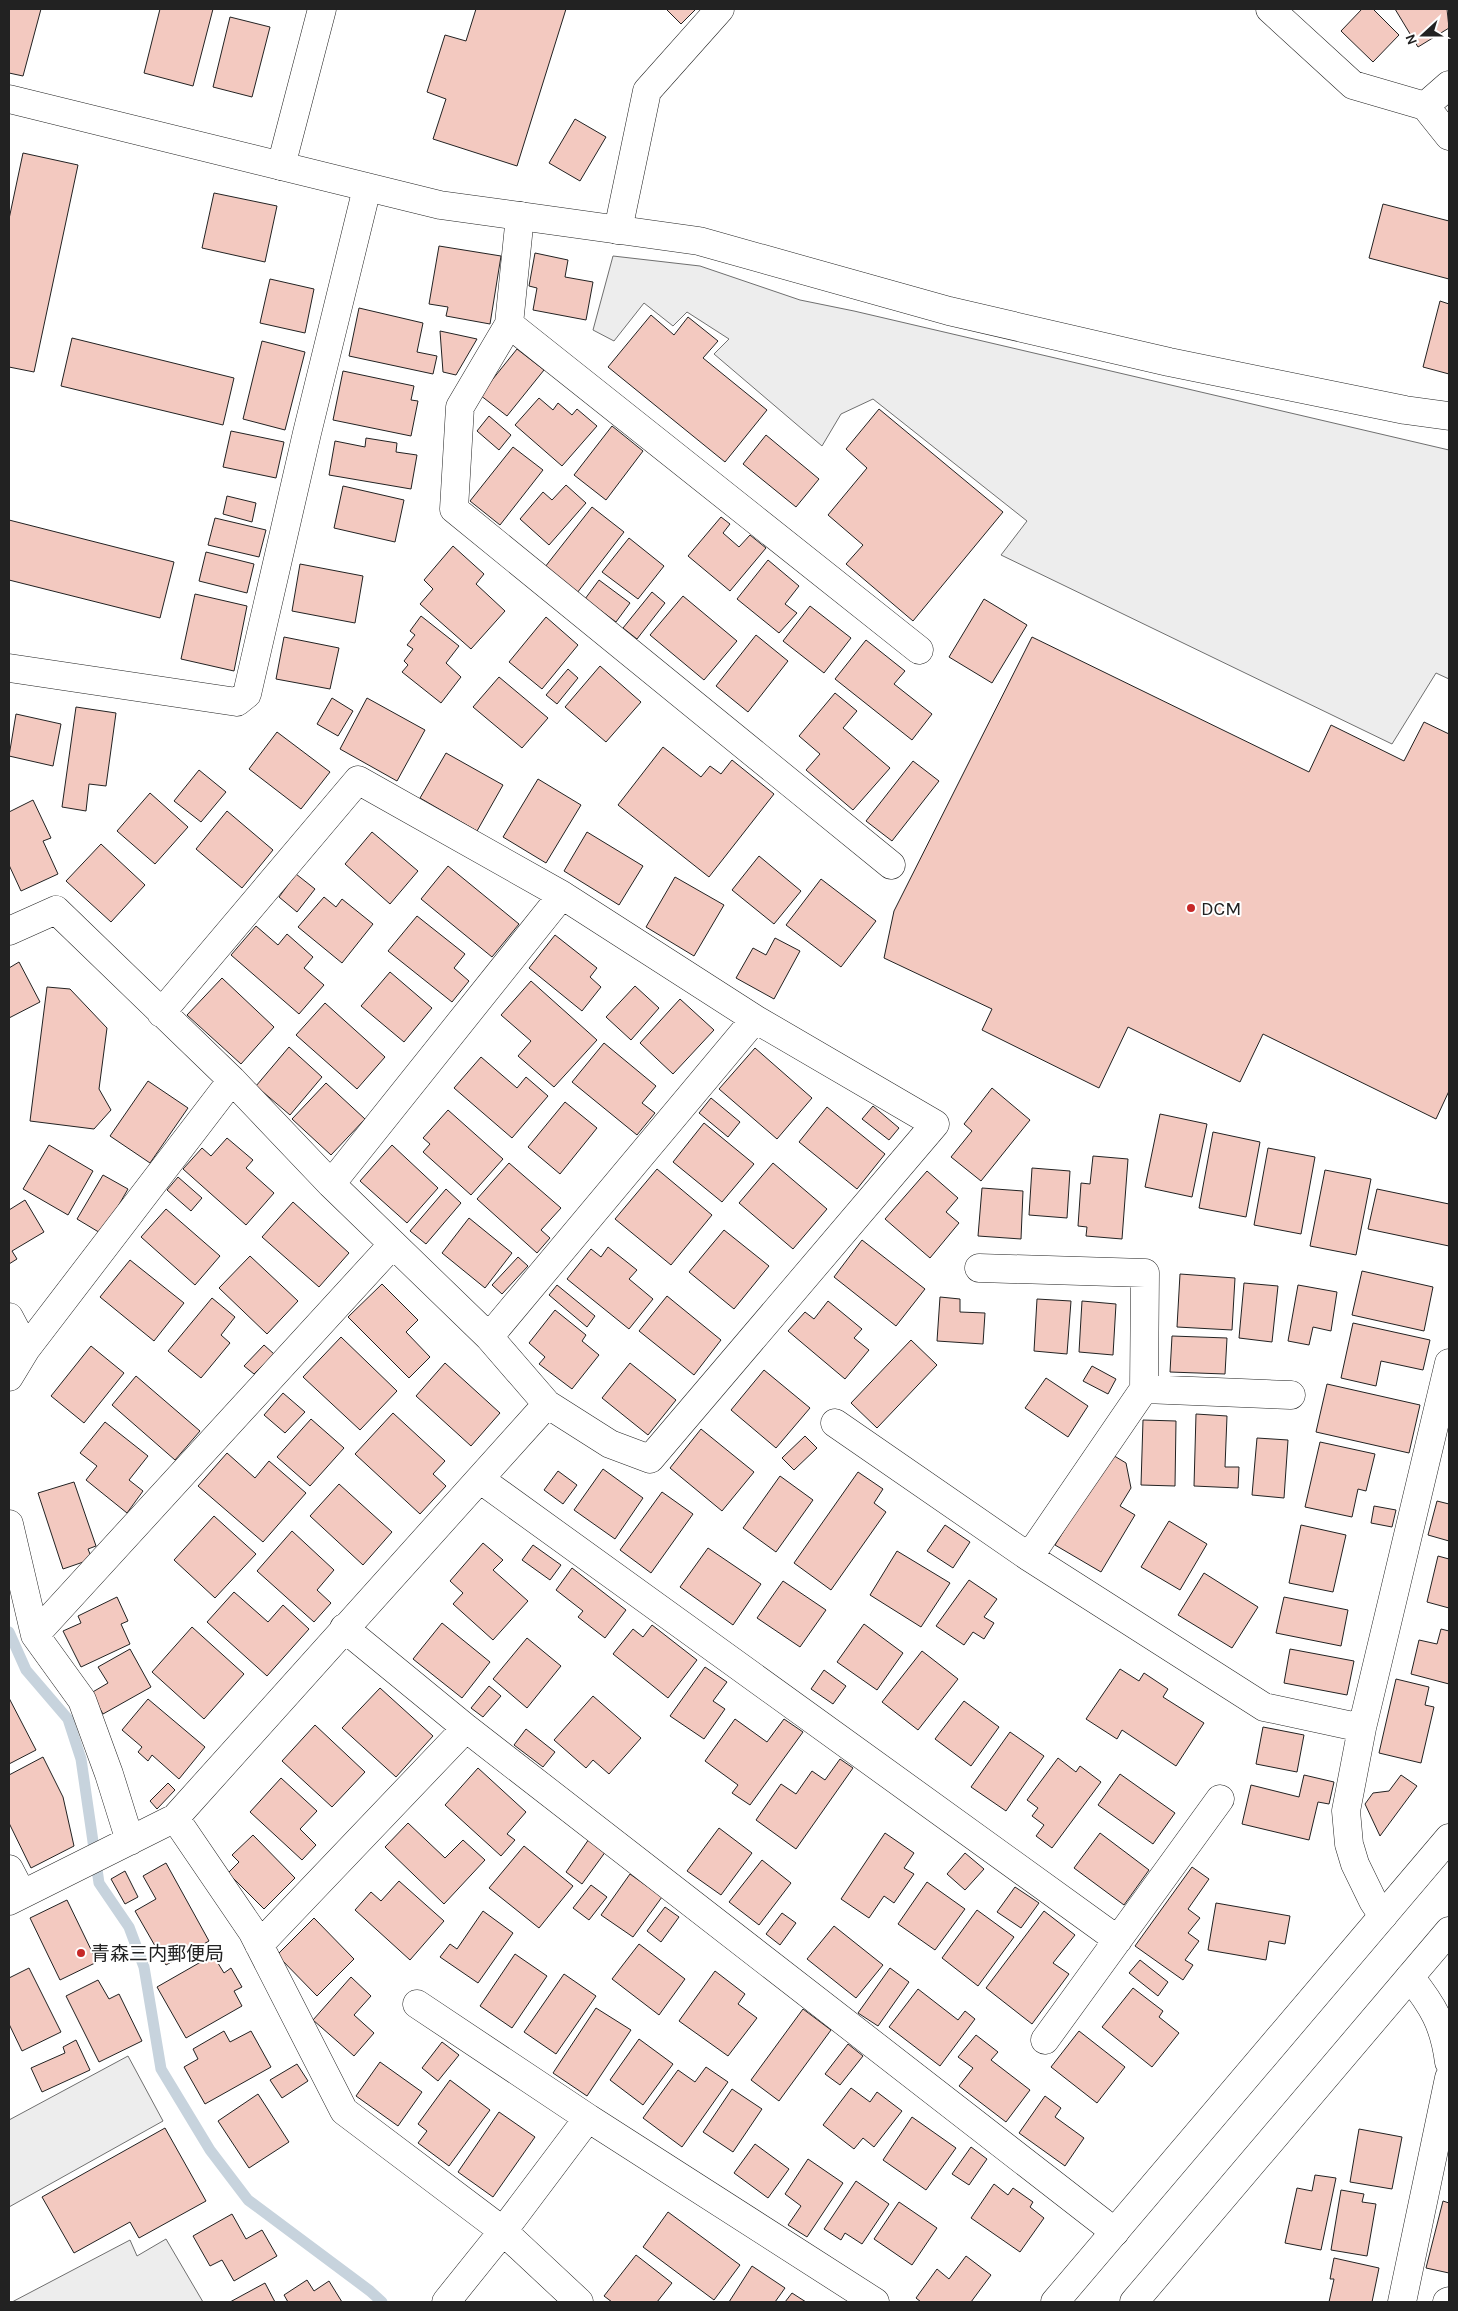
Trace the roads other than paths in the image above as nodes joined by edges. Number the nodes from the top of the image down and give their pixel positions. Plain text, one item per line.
1 (322, 9) edge
2 (720, 9) edge
3 (1270, 9) edge
4 (1449, 85) edge
5 (9, 99) edge
6 (1425, 106) junction
7 (1449, 136) edge
8 (281, 166) junction
9 (367, 188) junction
10 (520, 216) junction
11 (618, 230) junction
12 (509, 324) junction
13 (1449, 416) edge
14 (918, 650) dead end
15 (9, 668) edge
16 (891, 865) dead end
17 (562, 895) junction
18 (9, 931) edge
19 (161, 1013) junction
20 (755, 1019) junction
21 (232, 1080) junction
22 (331, 1184) junction
23 (393, 1244) junction
24 (979, 1268) dead end
25 (9, 1317) edge
26 (489, 1337) junction
27 (26, 1348) junction
28 (1449, 1363) edge
29 (9, 1377) edge
30 (1144, 1388) junction
31 (1446, 1393) edge
32 (1292, 1395) dead end
33 (547, 1404) junction
34 (835, 1423) dead end
35 (481, 1480) junction
36 (9, 1524) edge
37 (1029, 1557) junction
38 (344, 1628) junction
39 (35, 1635) junction
40 (466, 1728) junction
41 (1362, 1728) junction
42 (1220, 1799) dead end
43 (175, 1818) junction
44 (1449, 1838) edge
45 (120, 1846) junction
46 (9, 1869) edge
47 (15, 1898) edge
48 (1383, 1916) junction
49 (1449, 1931) edge
50 (1118, 1940) junction
51 (259, 1944) junction
52 (1410, 1977) junction
53 (417, 2004) dead end
54 (1045, 2040) dead end
55 (1449, 2062) edge
56 (1449, 2078) edge
57 (588, 2118) junction
58 (503, 2231) junction
59 (1115, 2232) junction
60 (446, 2302) edge
61 (579, 2302) edge
62 (876, 2302) edge
63 (1056, 2302) edge
64 (1134, 2302) edge
65 (1402, 2302) edge

1 - 8 street
2 - 11 street
3 - 6 street
4 - 6 street
5 - 8 street
6 - 7 street
8 - 9 street
9 - 10 street
9 - 15 street
10 - 11 street
10 - 12 street
11 - 13 street
12 - 14 street
12 - 16 street
17 - 19 street
17 - 20 street
17 - 22 street
18 - 19 street
19 - 21 street
20 - 26 street
20 - 33 street
21 - 22 street
21 - 27 street
22 - 23 street
23 - 26 street
23 - 39 street
24 - 30 street
25 - 27 street
26 - 33 street
27 - 29 street
28 - 31 street
30 - 32 street
30 - 37 street
31 - 41 street
33 - 35 street
34 - 37 street
35 - 38 street
35 - 50 street
36 - 39 street
37 - 41 street
38 - 40 street
38 - 43 street
39 - 45 street
40 - 51 street
40 - 59 street
41 - 48 street
42 - 50 street
43 - 45 street
43 - 51 street
44 - 48 street
45 - 47 street
46 - 47 street
48 - 59 street
49 - 52 street
50 - 54 street
51 - 58 street
52 - 55 street
52 - 64 street
53 - 57 street
56 - 65 street
57 - 58 street
57 - 62 street
58 - 60 street
58 - 61 street
59 - 63 street

